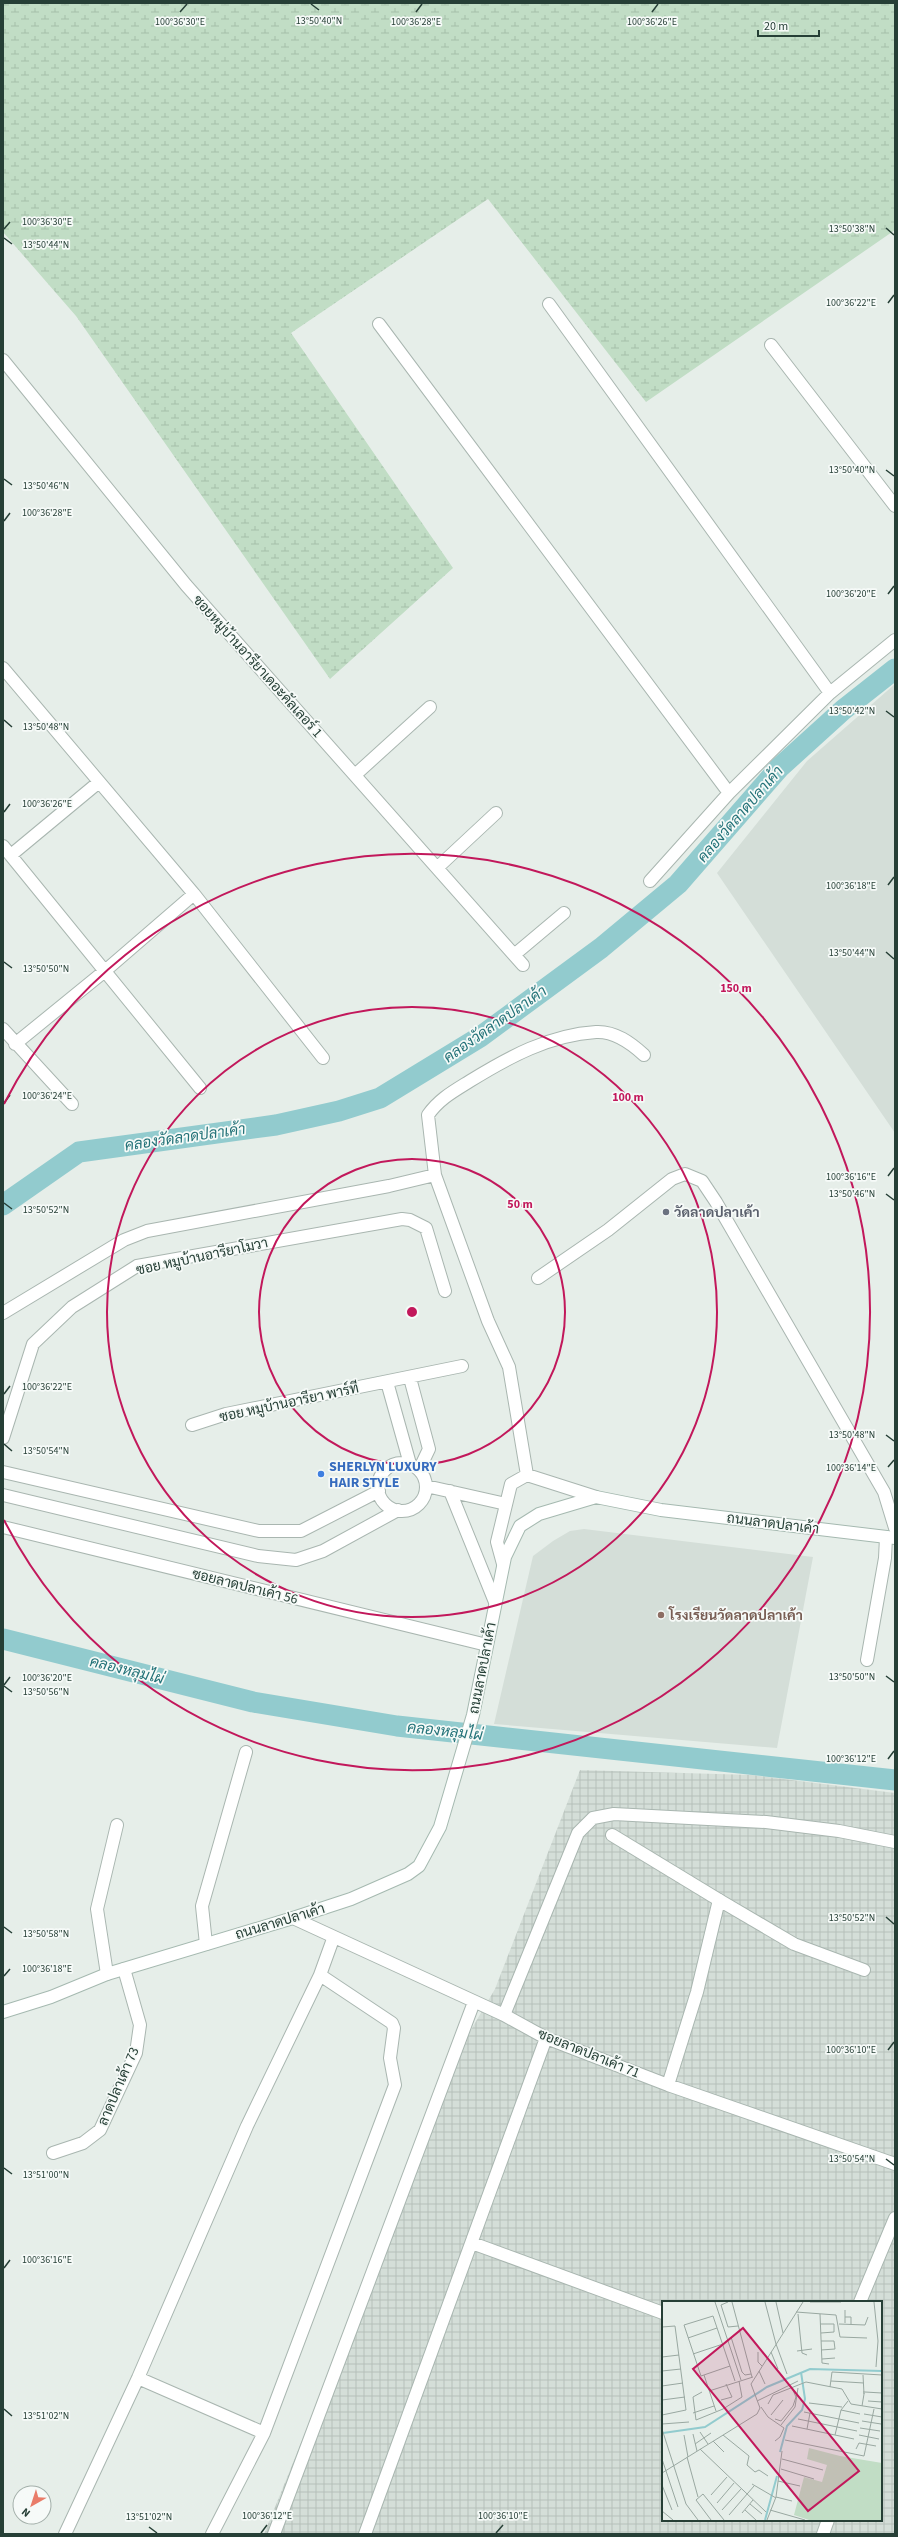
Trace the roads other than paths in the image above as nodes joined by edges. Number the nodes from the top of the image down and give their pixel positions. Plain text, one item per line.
1 (549, 304) dead end
2 (379, 324) dead end
3 (771, 345) dead end
4 (3, 360) edge
5 (895, 506) edge
6 (895, 640) edge
7 (3, 668) edge
8 (830, 693) junction
9 (430, 707) dead end
10 (355, 775) junction
11 (99, 782) junction
12 (729, 793) junction
13 (496, 813) dead end
14 (7, 850) edge
15 (437, 868) junction
16 (650, 881) dead end
17 (194, 894) junction
18 (564, 913) dead end
19 (514, 955) junction
20 (523, 965) dead end
21 (106, 970) junction
22 (3, 1029) edge
23 (15, 1044) junction
24 (644, 1054) dead end
25 (323, 1058) dead end
26 (200, 1088) dead end
27 (72, 1104) dead end
28 (435, 1175) junction
29 (538, 1278) dead end
30 (445, 1291) dead end
31 (3, 1313) edge
32 (462, 1366) dead end
33 (410, 1378) junction
34 (387, 1382) junction
35 (192, 1425) dead end
36 (3, 1438) edge
37 (415, 1467) junction
38 (3, 1472) edge
39 (527, 1475) junction
40 (426, 1486) junction
41 (379, 1491) junction
42 (450, 1491) junction
43 (3, 1495) edge
44 (596, 1497) junction
45 (506, 1504) junction
46 (398, 1510) junction
47 (3, 1526) edge
48 (895, 1528) edge
49 (890, 1537) edge
50 (503, 1564) junction
51 (495, 1602) junction
52 (487, 1645) junction
53 (867, 1660) dead end
54 (246, 1752) dead end
55 (117, 1825) dead end
56 (612, 1836) dead end
57 (895, 1842) edge
58 (719, 1900) junction
59 (293, 1918) junction
60 (333, 1938) junction
61 (206, 1944) junction
62 (124, 1969) junction
63 (864, 1970) dead end
64 (107, 1974) junction
65 (320, 1975) junction
66 (474, 2002) junction
67 (3, 2012) edge
68 (504, 2015) junction
69 (546, 2038) junction
70 (668, 2085) junction
71 (53, 2153) dead end
72 (895, 2164) edge
73 (895, 2218) edge
74 (472, 2243) junction
75 (860, 2301) edge
76 (662, 2313) edge
77 (138, 2378) junction
78 (264, 2433) junction
79 (828, 2521) edge
80 (65, 2534) edge
81 (212, 2534) edge
82 (274, 2534) edge
83 (365, 2534) edge
84 (823, 2534) edge

1 - 8 street
2 - 12 street
3 - 5 street
4 - 10 street, ซอยหมู่บ้านอารียาเดอะคัลเลอร์ 1
6 - 8 street
7 - 11 street
8 - 12 street
9 - 10 street
10 - 15 street, ซอยหมู่บ้านอารียาเดอะคัลเลอร์ 1
11 - 14 street
11 - 17 street
12 - 16 street
13 - 15 street
14 - 21 street
15 - 19 street, ซอยหมู่บ้านอารียาเดอะคัลเลอร์ 1
17 - 21 street
17 - 25 street
18 - 19 street
19 - 20 street, ซอยหมู่บ้านอารียาเดอะคัลเลอร์ 1
21 - 23 street
21 - 26 street
22 - 23 street
23 - 27 street
24 - 28 street
28 - 31 street
28 - 39 street
29 - 48 street
30 - 36 street, ซอย หมูบ้านอารียาโมวา
32 - 33 street, ซอย หมูบ้านอารียา พาร์ที
33 - 34 street, ซอย หมูบ้านอารียา พาร์ที
33 - 37 street
34 - 35 street, ซอย หมูบ้านอารียา พาร์ที
34 - 37 street
37 - 40 street
37 - 41 street
38 - 41 street
39 - 44 street
39 - 45 street
40 - 42 street
40 - 46 street
41 - 46 street
42 - 45 street
42 - 51 street
43 - 46 street
44 - 49 street, ถนนลาดปลาเค้า
44 - 50 street, ถนนลาดปลาเค้า
45 - 50 street
47 - 52 street, ซอยลาดปลาเค้า 56
49 - 53 street
50 - 51 street, ถนนลาดปลาเค้า
51 - 52 street, ถนนลาดปลาเค้า
52 - 59 street, ถนนลาดปลาเค้า
54 - 61 street
55 - 64 street
56 - 58 street
57 - 68 street
58 - 63 street
58 - 70 street
59 - 60 street, ซอยลาดปลาเค้า 71
59 - 61 street, ถนนลาดปลาเค้า
60 - 65 street
60 - 66 street, ซอยลาดปลาเค้า 71
61 - 62 street, ถนนลาดปลาเค้า
62 - 64 street, ถนนลาดปลาเค้า
62 - 71 street, ลาดปลาเค้า 73
64 - 67 street, ถนนลาดปลาเค้า
65 - 77 street
65 - 78 street
66 - 68 street, ซอยลาดปลาเค้า 71
66 - 82 street
68 - 69 street, ซอยลาดปลาเค้า 71
69 - 70 street, ซอยลาดปลาเค้า 71
69 - 74 street
70 - 72 street, ซอยลาดปลาเค้า 71
73 - 75 street
74 - 76 street
74 - 83 street
77 - 78 street
77 - 80 street
78 - 81 street
79 - 84 street

